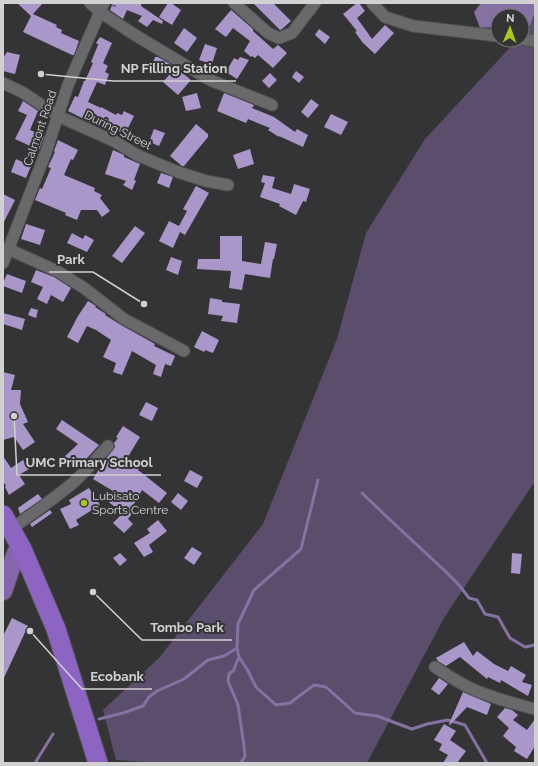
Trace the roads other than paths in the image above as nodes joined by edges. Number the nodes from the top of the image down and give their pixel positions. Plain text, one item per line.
1 (90, 3) edge
2 (234, 3) edge
3 (316, 3) edge
4 (372, 3) edge
5 (102, 8) edge
6 (490, 35) edge
7 (3, 83) edge
8 (272, 105) dead end
9 (58, 116) junction
10 (228, 185) dead end
11 (8, 249) junction
12 (3, 262) edge
13 (184, 351) dead end
14 (108, 446) dead end
15 (6, 525) edge
16 (19, 551) junction
17 (3, 591) edge
18 (435, 667) dead end
19 (535, 709) edge
20 (90, 763) edge
21 (98, 763) edge

1 - 5 street
2 - 3 street
4 - 6 street
5 - 8 street
5 - 9 street, Calmont Road
7 - 9 street, During Street
9 - 10 street, During Street
9 - 11 street, Calmont Road
11 - 12 street, Calmont Road
11 - 13 street
14 - 15 street
15 - 16 highway
16 - 17 main road
16 - 20 highway
16 - 21 highway
18 - 19 street

